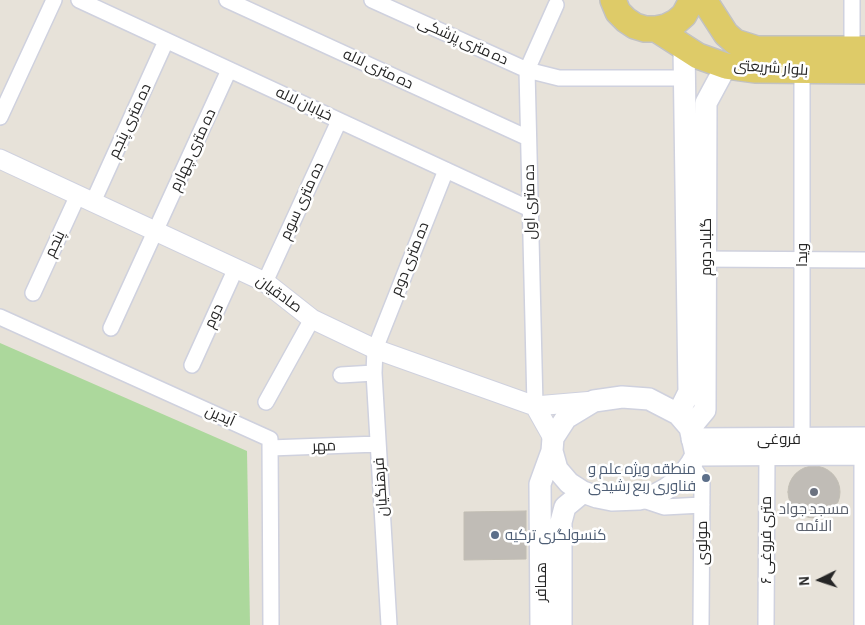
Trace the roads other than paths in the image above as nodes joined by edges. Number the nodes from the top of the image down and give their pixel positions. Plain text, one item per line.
1 (54, 0) edge
2 (79, 0) edge
3 (227, 0) edge
4 (372, 0) edge
5 (692, 0) edge
6 (704, 0) edge
7 (852, 0) edge
8 (611, 1) edge
9 (556, 2) edge
10 (719, 11) edge
11 (656, 30) junction
12 (166, 41) junction
13 (684, 48) junction
14 (859, 49) edge
15 (726, 66) junction
16 (230, 70) junction
17 (527, 70) junction
18 (802, 71) junction
19 (865, 71) edge
20 (685, 78) junction
21 (0, 117) edge
22 (339, 121) junction
23 (528, 138) junction
24 (695, 160) junction
25 (1, 163) edge
26 (446, 170) junction
27 (85, 198) junction
28 (530, 209) junction
29 (156, 231) junction
30 (696, 259) junction
31 (802, 260) junction
32 (865, 260) edge
33 (236, 268) junction
34 (265, 282) junction
35 (33, 293) dead end
36 (0, 317) edge
37 (312, 319) junction
38 (112, 328) dead end
39 (375, 349) junction
40 (192, 365) dead end
41 (374, 373) junction
42 (340, 375) dead end
43 (594, 401) junction
44 (266, 402) dead end
45 (534, 406) junction
46 (865, 438) edge
47 (802, 439) junction
48 (690, 440) junction
49 (378, 444) junction
50 (552, 444) junction
51 (270, 448) junction
52 (865, 454) edge
53 (767, 455) junction
54 (583, 492) junction
55 (639, 499) junction
56 (702, 505) junction
57 (551, 622) edge
58 (271, 625) edge
59 (390, 625) edge
60 (701, 625) edge
61 (766, 625) edge
62 (865, 625) edge

1 - 21 street
2 - 12 street, خیابان لاله
3 - 23 street, ده متری لاله
4 - 17 street, ده متری پزشکی
5 - 11 main road
6 - 10 main road, بلوار شریعتى
7 - 14 street
8 - 11 main road, بلوار شریعتى
9 - 17 street, ده متری اول
10 - 14 main road, بلوار شریعتى
11 - 13 main road, بلوار شریعتى
12 - 16 street, خیابان لاله
12 - 27 street, ده متری پنجم
13 - 15 main road, بلوار شریعتى
13 - 20 main road, گلباد دوم
15 - 18 main road, بلوار شریعتى
15 - 24 main road, گلباد دوم
16 - 22 street, خیابان لاله
16 - 29 street, ده متری چهارم
17 - 20 street, ده متری پزشکی
17 - 23 street, ده متری اول
18 - 19 main road, بلوار شریعتى
18 - 31 street, ویدا
20 - 24 main road, گلباد دوم
22 - 26 street, خیابان لاله
22 - 34 street, ده متری سوم
23 - 28 street, ده متری اول
24 - 30 main road, گلباد دوم
25 - 27 street, صادقیان
26 - 28 street, خیابان لاله
26 - 39 street, ده متری دوم
27 - 29 street, صادقیان
27 - 35 street, پنجم
28 - 45 street, ده متری اول
29 - 33 street, صادقیان
29 - 38 street, ده متری چهارم
30 - 31 street
30 - 48 main road, گلباد دوم
31 - 32 street
31 - 47 street, ویدا
33 - 34 street, صادقیان
33 - 40 street, دوم
34 - 37 street, صادقیان
36 - 51 street, آیدین
37 - 39 street, صادقیان
37 - 44 street
39 - 41 street, فرهنگیان
39 - 45 street, صادقیان
41 - 42 street
41 - 49 street, فرهنگیان
43 - 45 street
43 - 48 main road
43 - 50 main road
45 - 50 street
46 - 47 main road, فروغى
47 - 48 main road, فروغى
48 - 53 main road, فروغى
48 - 55 main road
48 - 56 street, مولوی
49 - 51 street, مهر
49 - 59 street, فرهنگیان
50 - 54 main road
50 - 57 main road, همافر
51 - 58 street
52 - 53 main road, فروغى
52 - 62 main road
53 - 61 street, ۶ متری فروغی
54 - 55 main road
54 - 57 main road, همافر
55 - 56 street
56 - 60 street, مولوی

